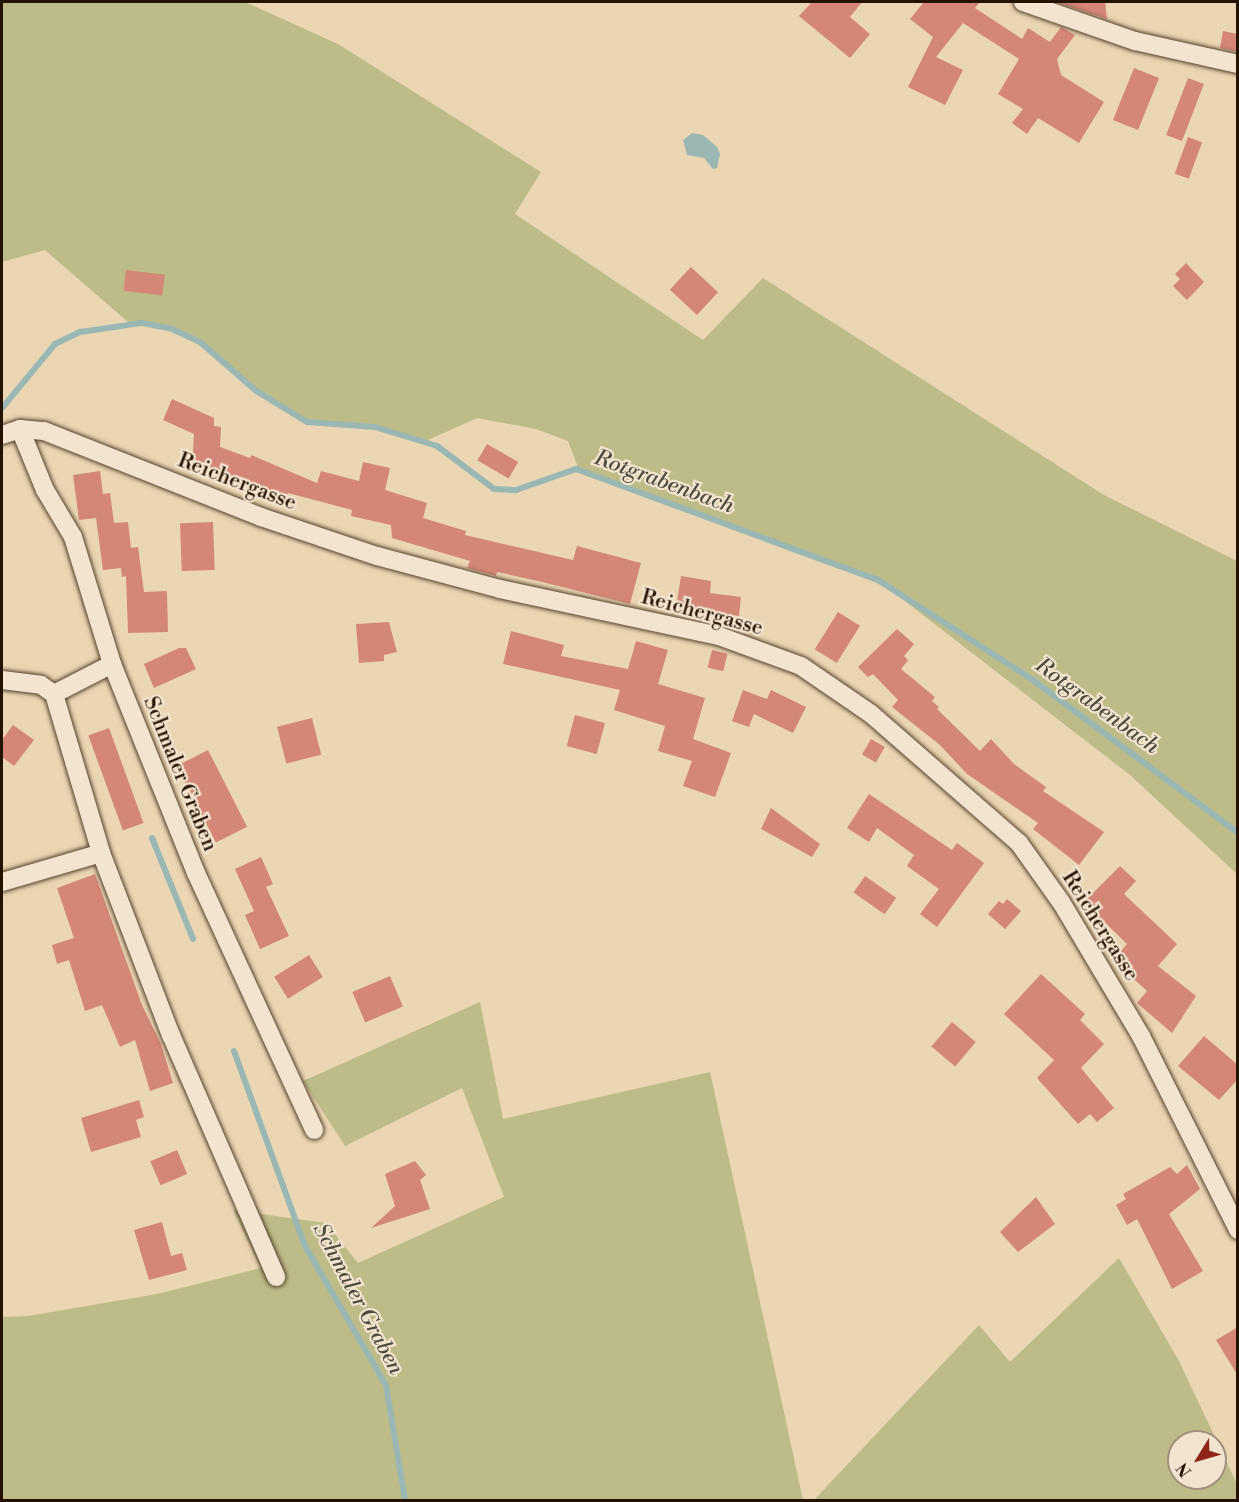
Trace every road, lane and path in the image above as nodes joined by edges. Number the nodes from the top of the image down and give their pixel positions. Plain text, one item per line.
1 (1023, 2) edge
2 (1238, 64) edge
3 (20, 429) junction
4 (2, 435) edge
5 (112, 664) junction
6 (2, 680) edge
7 (54, 694) junction
8 (100, 853) junction
9 (2, 882) edge
10 (314, 1130) dead end
11 (1238, 1230) edge
12 (276, 1277) dead end

1 - 2 street
3 - 4 street, Reichergasse
3 - 5 street, Schmaler Graben
3 - 11 street, Reichergasse
5 - 7 street
5 - 10 street, Schmaler Graben
6 - 7 street
7 - 8 street
8 - 9 street
8 - 12 street

